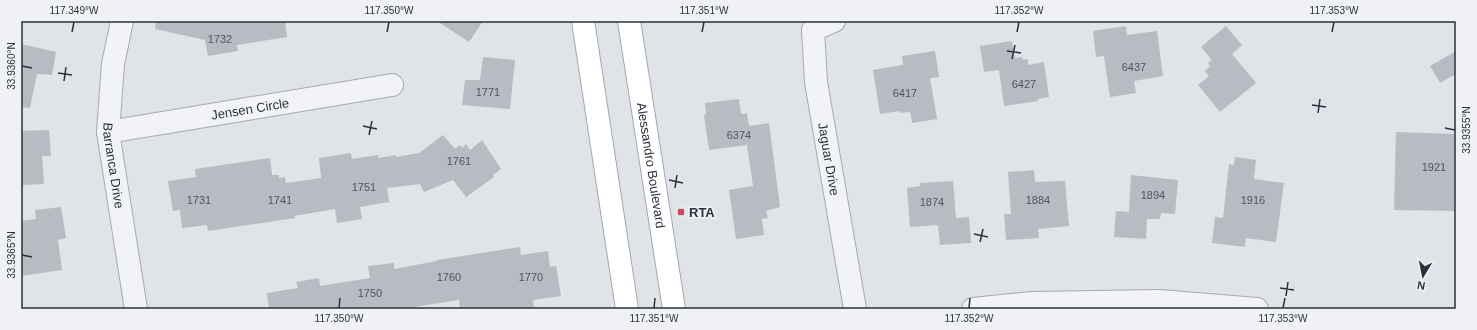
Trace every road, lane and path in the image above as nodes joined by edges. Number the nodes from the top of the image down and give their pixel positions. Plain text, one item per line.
1 (122, 21) edge
2 (583, 21) edge
3 (629, 21) edge
4 (834, 21) edge
5 (392, 85) dead end
6 (108, 132) junction
7 (1159, 305) edge
8 (136, 309) edge
9 (627, 309) edge
10 (674, 309) edge
11 (854, 309) edge
12 (973, 309) edge
13 (1257, 309) edge

1 - 6 street, Barranca Drive
2 - 9 main road
3 - 10 main road, Alessandro Boulevard
4 - 11 street, Jaguar Drive
5 - 6 street, Jensen Circle
6 - 8 street, Barranca Drive
7 - 12 street
7 - 13 street

